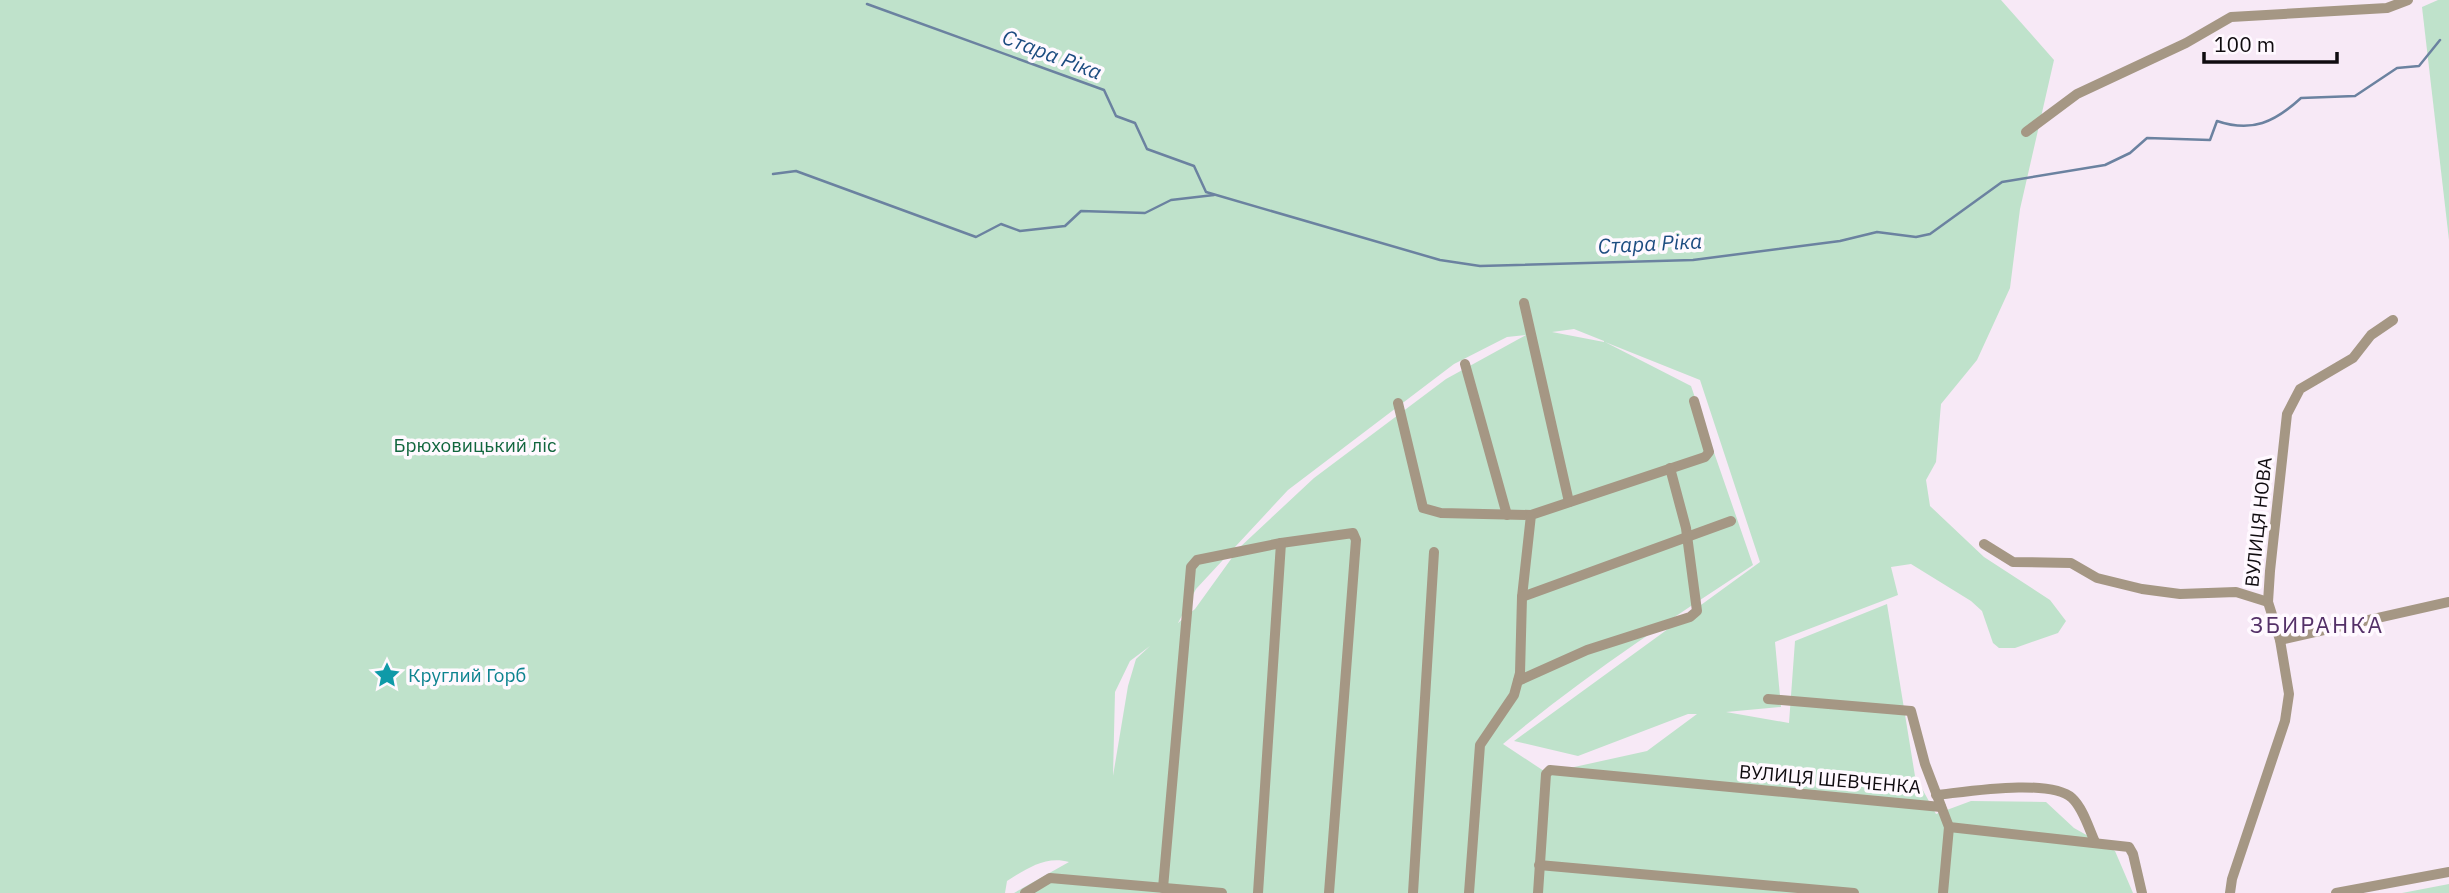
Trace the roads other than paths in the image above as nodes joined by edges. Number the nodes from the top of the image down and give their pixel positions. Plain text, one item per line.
1 (2408, 0) edge
2 (2026, 132) dead end
3 (1524, 303) dead end
4 (2393, 320) dead end
5 (1465, 364) dead end
6 (1694, 401) dead end
7 (1398, 403) dead end
8 (1670, 468) junction
9 (1569, 502) junction
10 (1507, 515) junction
11 (1531, 515) junction
12 (1731, 521) dead end
13 (1687, 537) junction
14 (1281, 543) junction
15 (1984, 544) dead end
16 (1434, 552) dead end
17 (1522, 597) junction
18 (2268, 602) junction
19 (2449, 602) edge
20 (2280, 640) junction
21 (1518, 681) junction
22 (1768, 699) dead end
23 (1936, 795) junction
24 (1941, 807) junction
25 (1949, 827) junction
26 (2095, 842) junction
27 (1539, 865) junction
28 (2449, 872) edge
29 (1163, 888) junction
30 (2231, 890) edge
31 (2362, 891) edge
32 (1025, 893) edge
33 (1222, 893) edge
34 (1258, 893) edge
35 (1329, 893) edge
36 (1413, 893) edge
37 (1469, 893) edge
38 (1538, 893) edge
39 (1854, 893) edge
40 (1943, 893) edge
41 (2142, 893) edge
42 (2336, 893) edge

1 - 2 street
3 - 9 street
4 - 18 street, ВУЛИЦЯ НОВА
5 - 10 street
6 - 8 street
7 - 10 street
8 - 9 street
8 - 13 street
9 - 11 street
10 - 11 street
11 - 17 street
12 - 13 street
13 - 17 street
13 - 21 street
14 - 29 street
14 - 34 street
14 - 35 street
15 - 18 street
16 - 36 street
17 - 21 street
18 - 20 street, ВУЛИЦЯ НОВА
19 - 20 street
20 - 30 street, ВУЛИЦЯ НОВА
21 - 37 street
22 - 23 street
23 - 24 street
23 - 26 street
24 - 25 street, ВУЛИЦЯ ШЕВЧЕНКА
24 - 27 street, ВУЛИЦЯ ШЕВЧЕНКА
25 - 26 street
25 - 40 street
26 - 41 street
27 - 38 street
27 - 39 street
28 - 31 street
29 - 32 street
29 - 33 street
31 - 42 street

